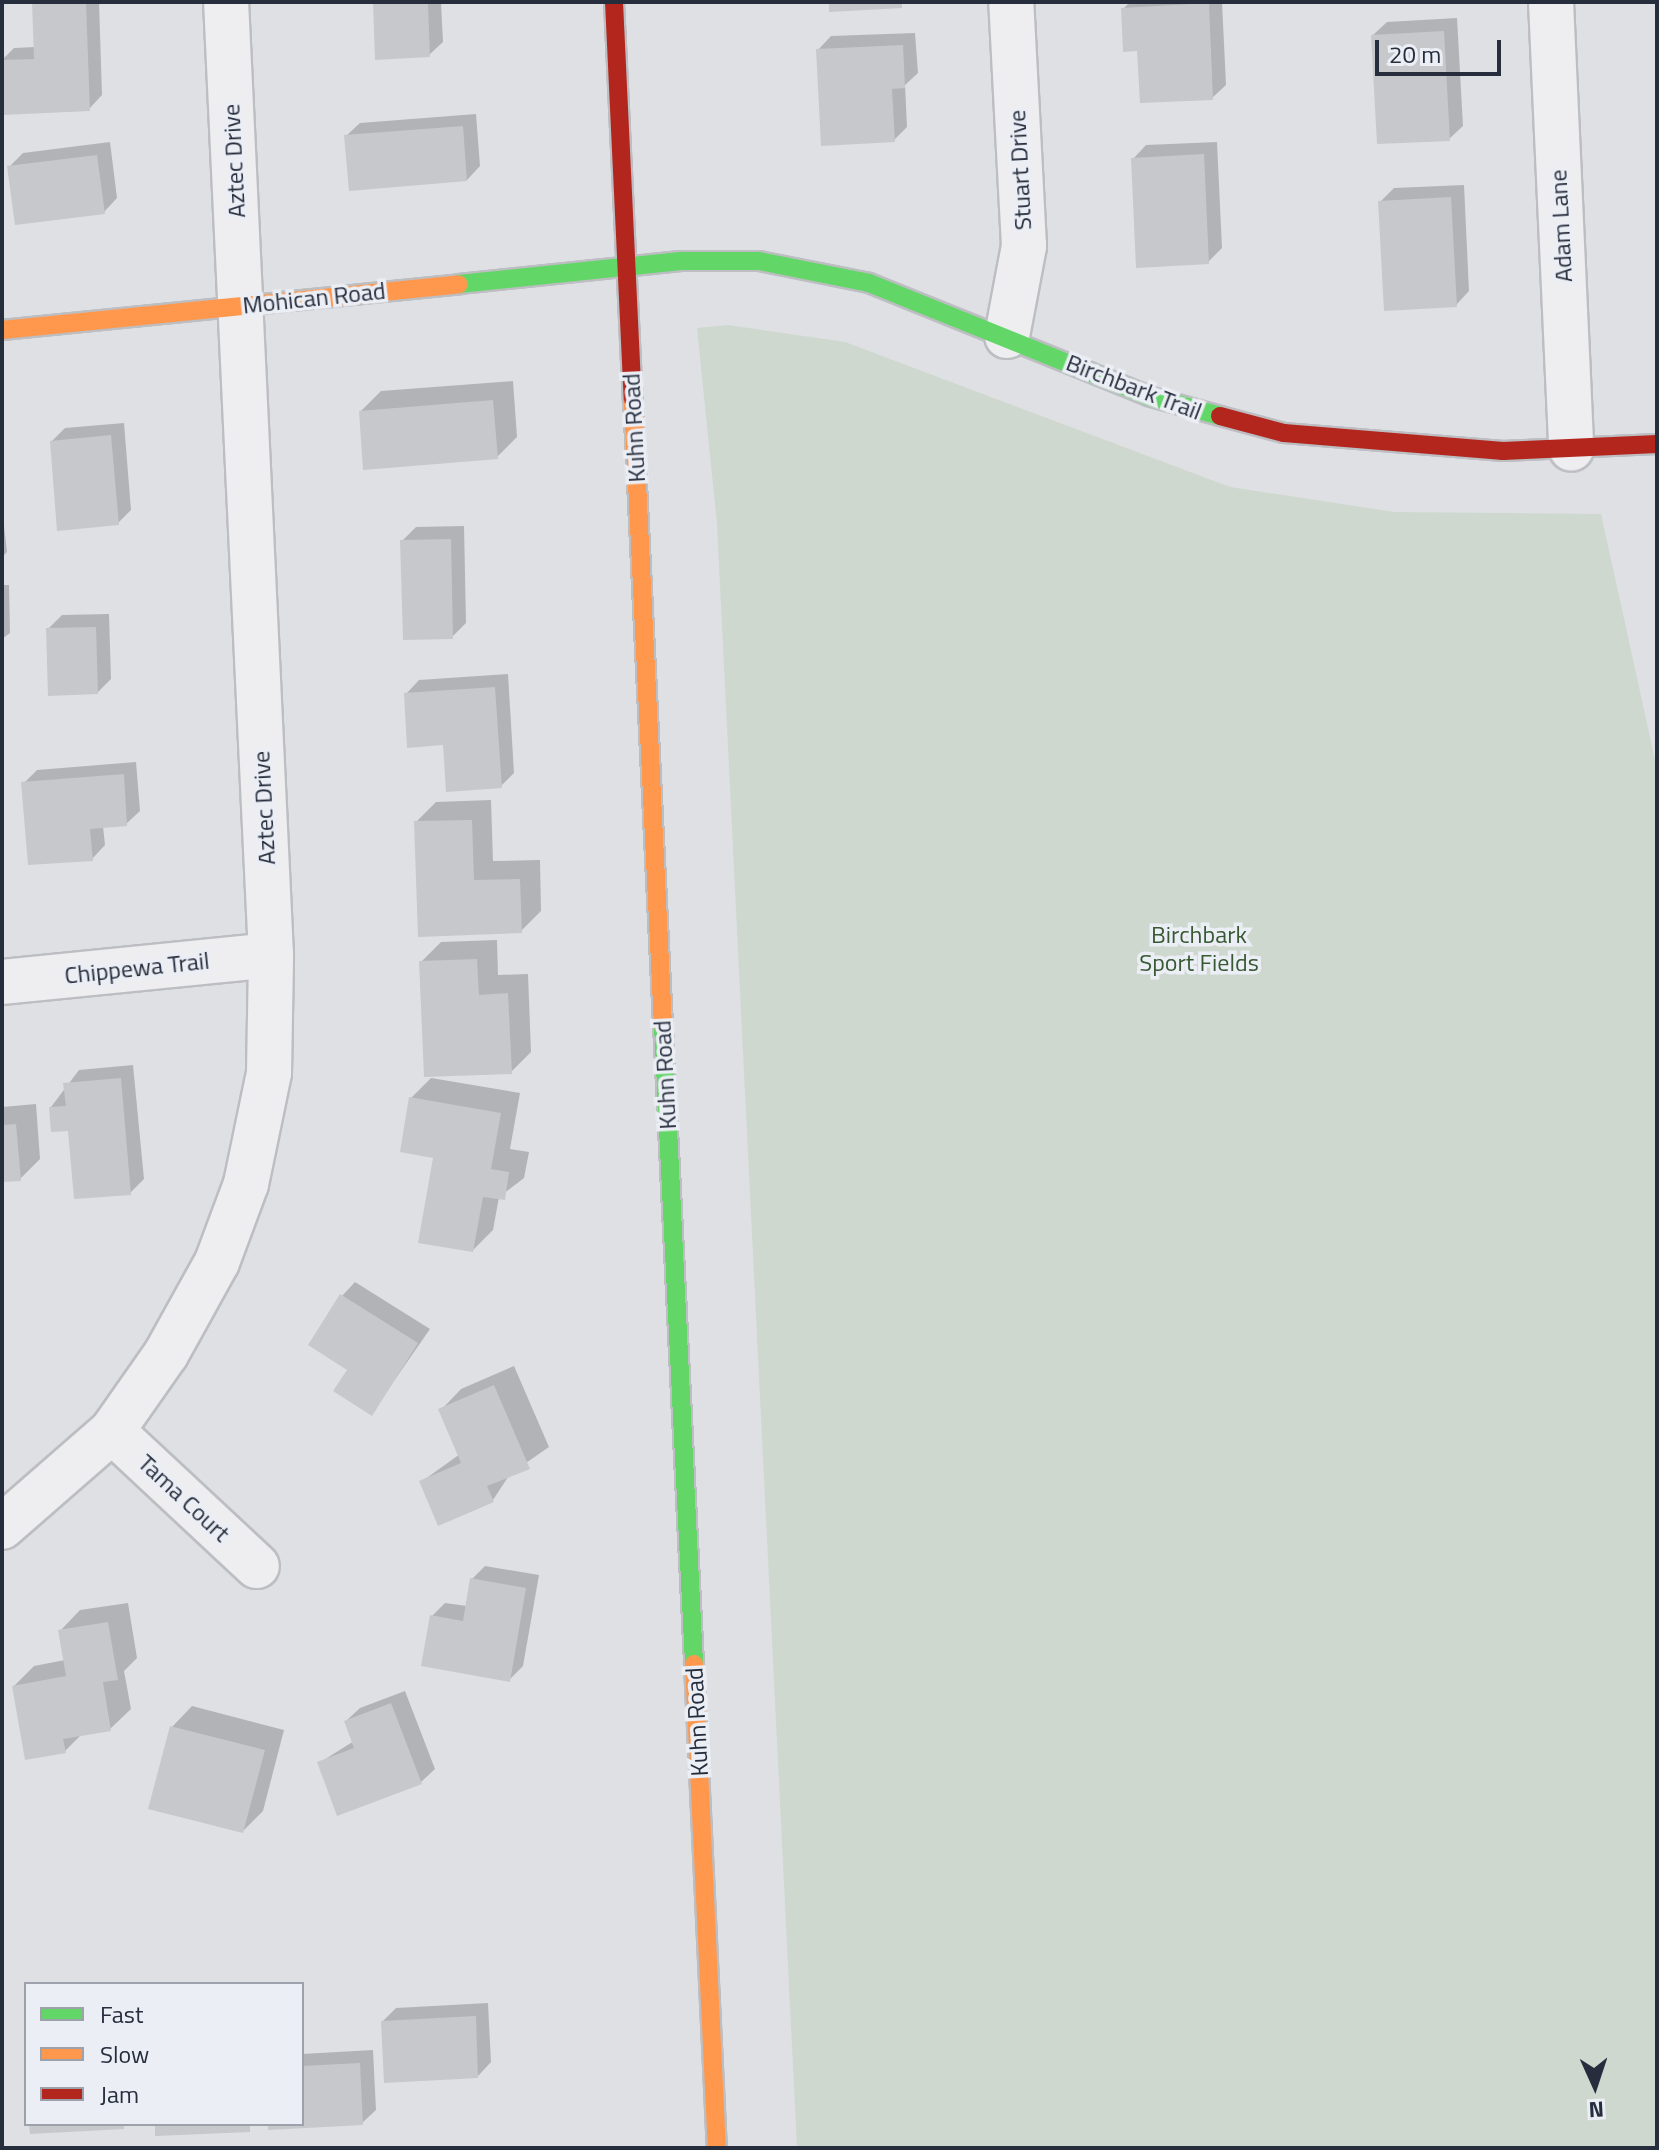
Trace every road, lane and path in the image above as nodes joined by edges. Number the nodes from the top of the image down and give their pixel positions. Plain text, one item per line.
1 (226, 2) edge
2 (614, 2) edge
3 (1011, 2) edge
4 (1551, 2) edge
5 (625, 266) junction
6 (241, 305) junction
7 (2, 330) edge
8 (1007, 336) junction
9 (1657, 444) edge
10 (1571, 449) junction
11 (271, 955) junction
12 (2, 982) edge
13 (112, 1431) junction
14 (2, 1527) edge
15 (257, 1566) dead end
16 (717, 2148) edge

1 - 6 street, Aztec Drive
2 - 5 street, Kuhn Road
3 - 8 street, Stuart Drive
4 - 10 street, Adam Lane
5 - 6 street, Mohican Road
5 - 8 street, Birchbark Trail
5 - 16 street, Kuhn Road
6 - 7 street, Mohican Road
6 - 11 street, Aztec Drive
8 - 10 street, Birchbark Trail
9 - 10 street, Birchbark Trail
11 - 12 street, Chippewa Trail
11 - 13 street, Aztec Drive
13 - 14 street, Aztec Drive
13 - 15 street, Tama Court

